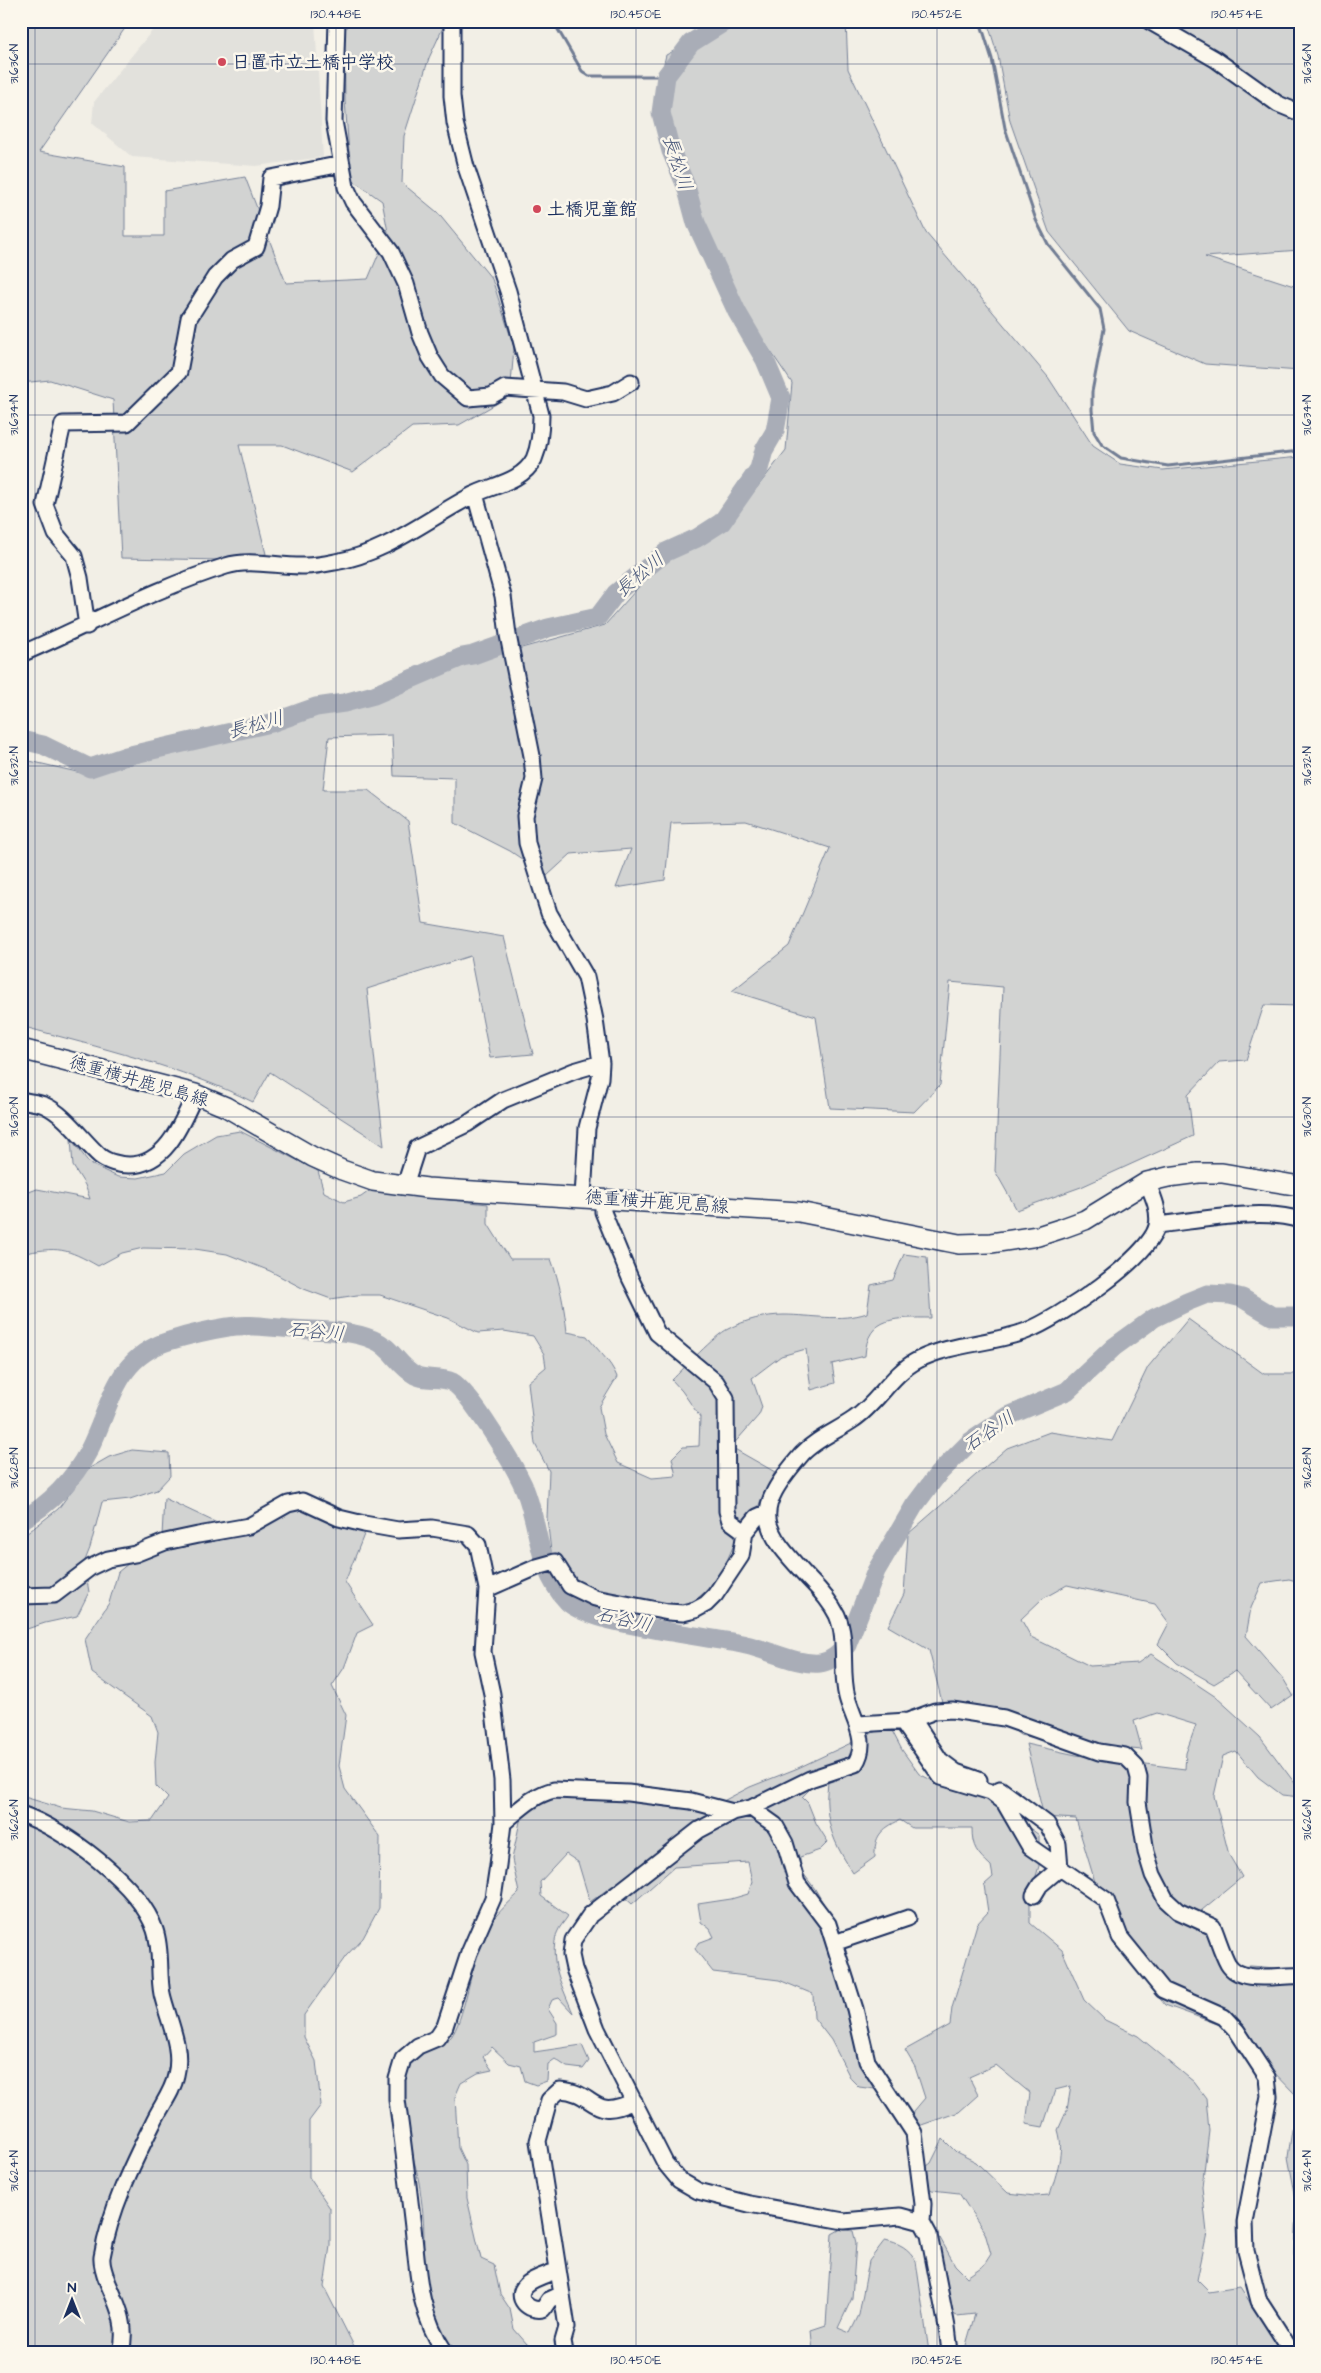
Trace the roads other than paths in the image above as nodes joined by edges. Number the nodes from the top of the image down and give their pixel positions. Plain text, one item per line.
1 (337, 21) edge
2 (1149, 21) edge
3 (456, 23) edge
4 (1300, 113) edge
5 (342, 164) junction
6 (632, 382) dead end
7 (536, 390) junction
8 (475, 494) junction
9 (87, 626) junction
10 (21, 654) edge
11 (21, 1049) edge
12 (601, 1063) junction
13 (195, 1094) junction
14 (21, 1100) edge
15 (1147, 1182) junction
16 (405, 1185) junction
17 (1300, 1186) edge
18 (583, 1197) junction
19 (603, 1199) junction
20 (1300, 1220) edge
21 (1157, 1225) junction
22 (766, 1513) junction
23 (744, 1532) junction
24 (486, 1589) junction
25 (21, 1596) edge
26 (907, 1720) junction
27 (858, 1724) junction
28 (751, 1808) junction
29 (733, 1812) junction
30 (21, 1814) edge
31 (503, 1823) junction
32 (1060, 1868) junction
33 (1034, 1895) dead end
34 (908, 1918) dead end
35 (834, 1943) junction
36 (1300, 1976) edge
37 (634, 2101) junction
38 (922, 2222) junction
39 (558, 2270) junction
40 (562, 2294) junction
41 (121, 2352) edge
42 (445, 2352) edge
43 (564, 2352) edge
44 (950, 2352) edge
45 (1295, 2352) edge

1 - 5 street
2 - 4 street
3 - 7 street
5 - 7 street
5 - 9 street
6 - 7 street
7 - 8 street
8 - 9 street
8 - 12 street
9 - 10 street
11 - 13 main road, 徳重横井鹿児島線
12 - 16 street
12 - 18 street
13 - 14 street
13 - 16 main road, 徳重横井鹿児島線
15 - 17 main road, 徳重横井鹿児島線
15 - 19 main road, 徳重横井鹿児島線
15 - 21 street
16 - 18 main road, 徳重横井鹿児島線
18 - 19 main road, 徳重横井鹿児島線
19 - 23 street
20 - 21 street
21 - 22 street
22 - 23 street
22 - 27 street
23 - 24 street
24 - 25 street
24 - 31 street
26 - 27 street
26 - 32 street
26 - 32 street
26 - 36 street
27 - 28 street
28 - 29 street
28 - 35 street
29 - 31 street
29 - 37 street
30 - 41 street
31 - 42 street
32 - 33 street
32 - 45 street
34 - 35 street
35 - 38 street
37 - 38 street
37 - 39 street
38 - 44 street
39 - 40 street
39 - 40 street
40 - 43 street

